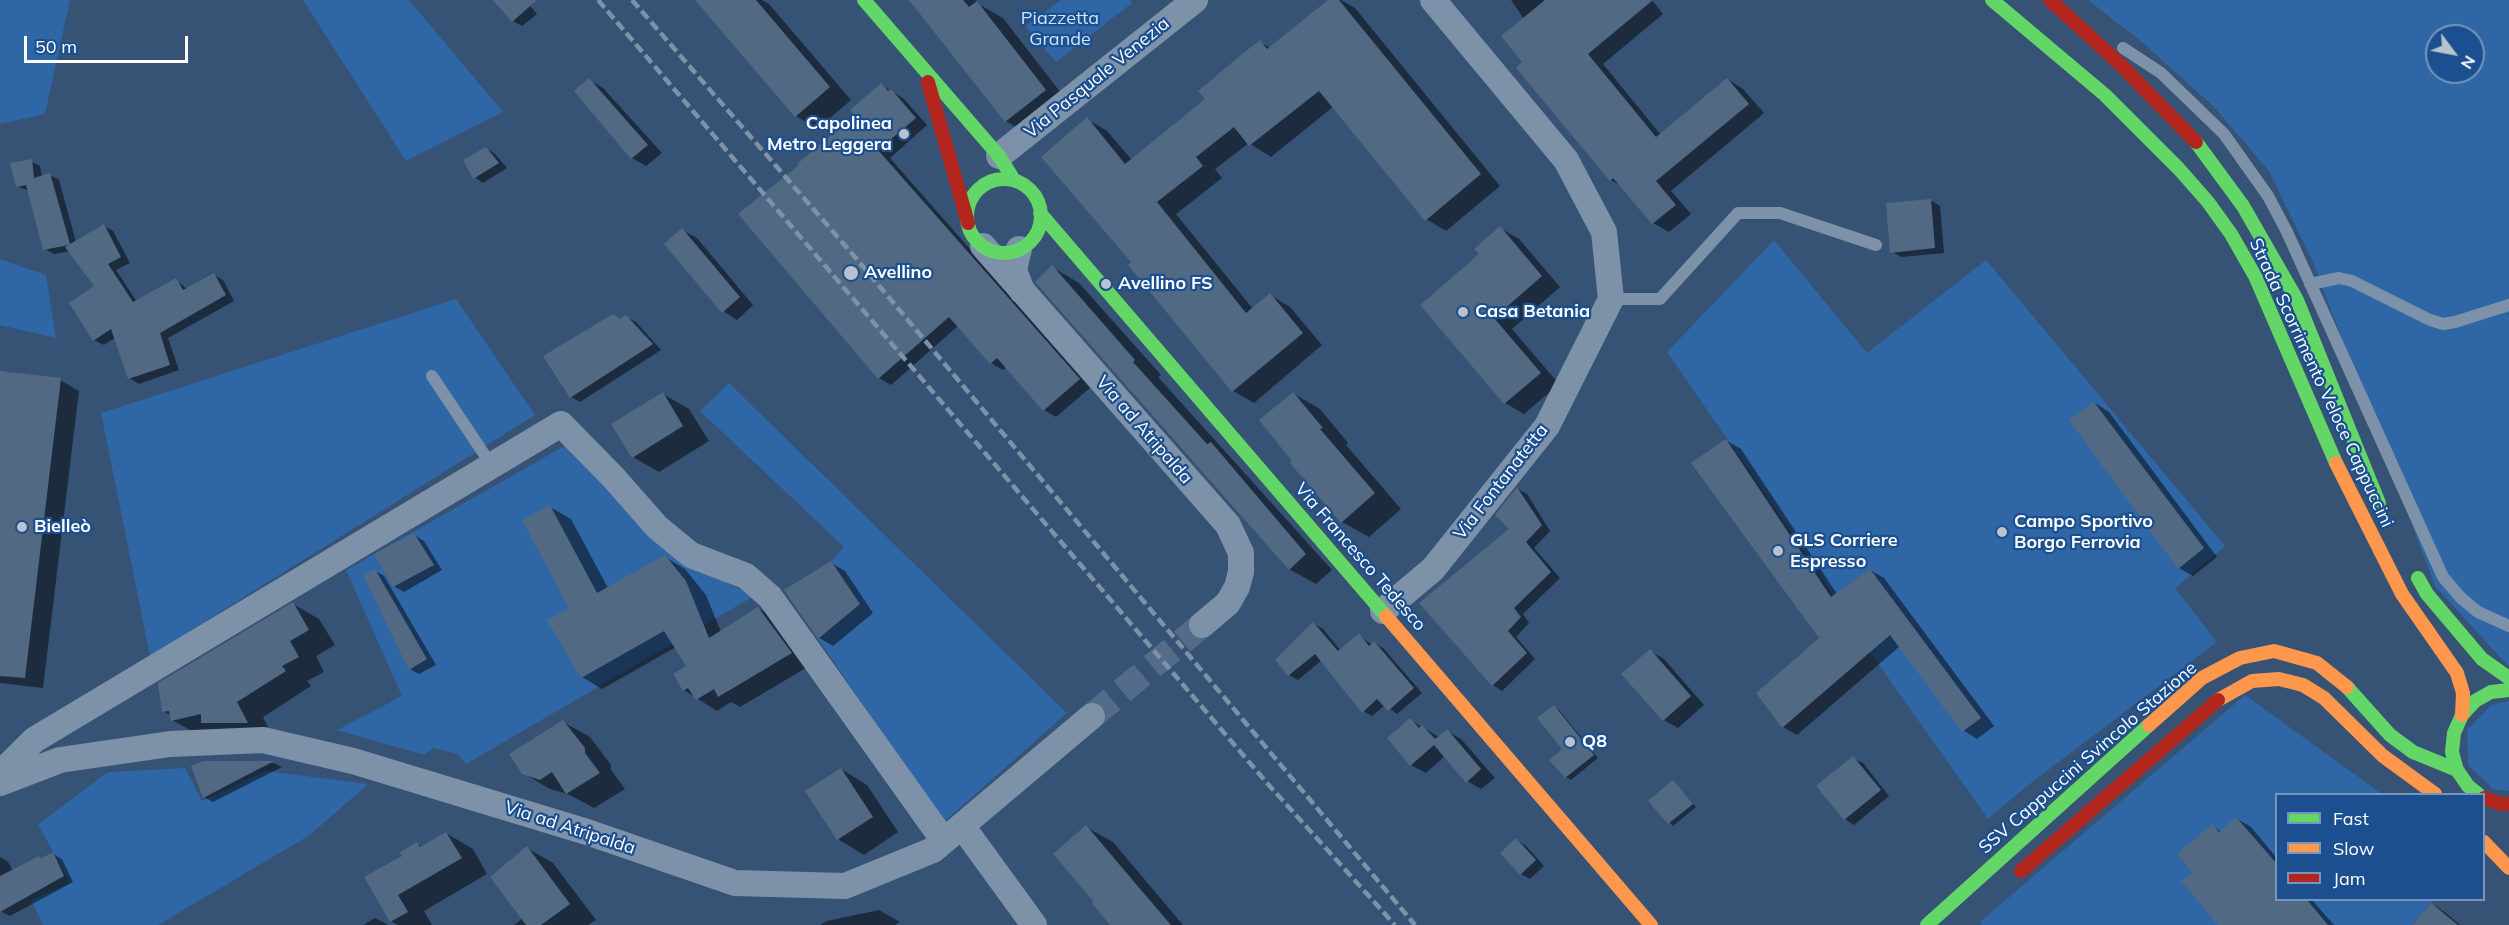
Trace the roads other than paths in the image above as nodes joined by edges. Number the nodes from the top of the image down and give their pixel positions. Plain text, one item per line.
1 (864, 0) edge
2 (1195, 0) edge
3 (1433, 0) edge
4 (1992, 0) edge
5 (2051, 0) edge
6 (924, 69) junction
7 (999, 156) junction
8 (1014, 180) junction
9 (1040, 213) junction
10 (968, 224) junction
11 (1026, 243) junction
12 (1876, 245) dead end
13 (983, 246) junction
14 (1072, 252) junction
15 (2310, 284) junction
16 (1023, 294) junction
17 (1611, 299) junction
18 (2509, 305) edge
19 (432, 376) dead end
20 (492, 466) junction
21 (2384, 513) dead end
22 (2411, 564) dead end
23 (1383, 611) junction
24 (1202, 625) tunnel mouth
25 (2509, 627) edge
26 (2509, 678) edge
27 (2509, 690) edge
28 (2462, 715) junction
29 (1092, 716) tunnel mouth
30 (2374, 716) junction
31 (2404, 729) dead end
32 (2457, 770) junction
33 (0, 774) edge
34 (0, 783) edge
35 (2433, 793) edge
36 (2476, 793) edge
37 (2485, 798) edge
38 (2506, 806) edge
39 (953, 833) junction
40 (2485, 843) edge
41 (2509, 868) edge
42 (2011, 879) dead end
43 (1034, 925) edge
44 (1650, 925) edge
45 (1927, 925) edge

1 - 6 street
2 - 7 street, Via Pasquale Venezia
3 - 17 street
4 - 28 street, Strada Scorrimento Veloce Cappuccini
5 - 15 lane
5 - 21 street, Strada Scorrimento Veloce Cappuccini
6 - 7 street
6 - 10 street
7 - 8 street
8 - 9 street
8 - 10 street
9 - 11 street
9 - 14 street, Via Francesco Tedesco
10 - 13 street
11 - 13 street
11 - 14 street
11 - 16 street
12 - 17 lane
13 - 16 street, Via ad Atripalda
14 - 23 street, Via Francesco Tedesco
15 - 18 lane
15 - 25 lane
16 - 24 street, Via ad Atripalda
17 - 23 street, Via Fontanatetta
19 - 20 lane
20 - 33 street
20 - 39 street
22 - 26 street
23 - 44 street, Via Francesco Tedesco
27 - 28 street
28 - 32 street
29 - 39 street, Via ad Atripalda
30 - 31 street
30 - 32 street, SSV Cappuccini Svincolo Stazione
30 - 45 street, SSV Cappuccini Svincolo Stazione
32 - 36 street
34 - 39 street, Via ad Atripalda
35 - 42 street
37 - 38 street
39 - 43 street
40 - 41 street

